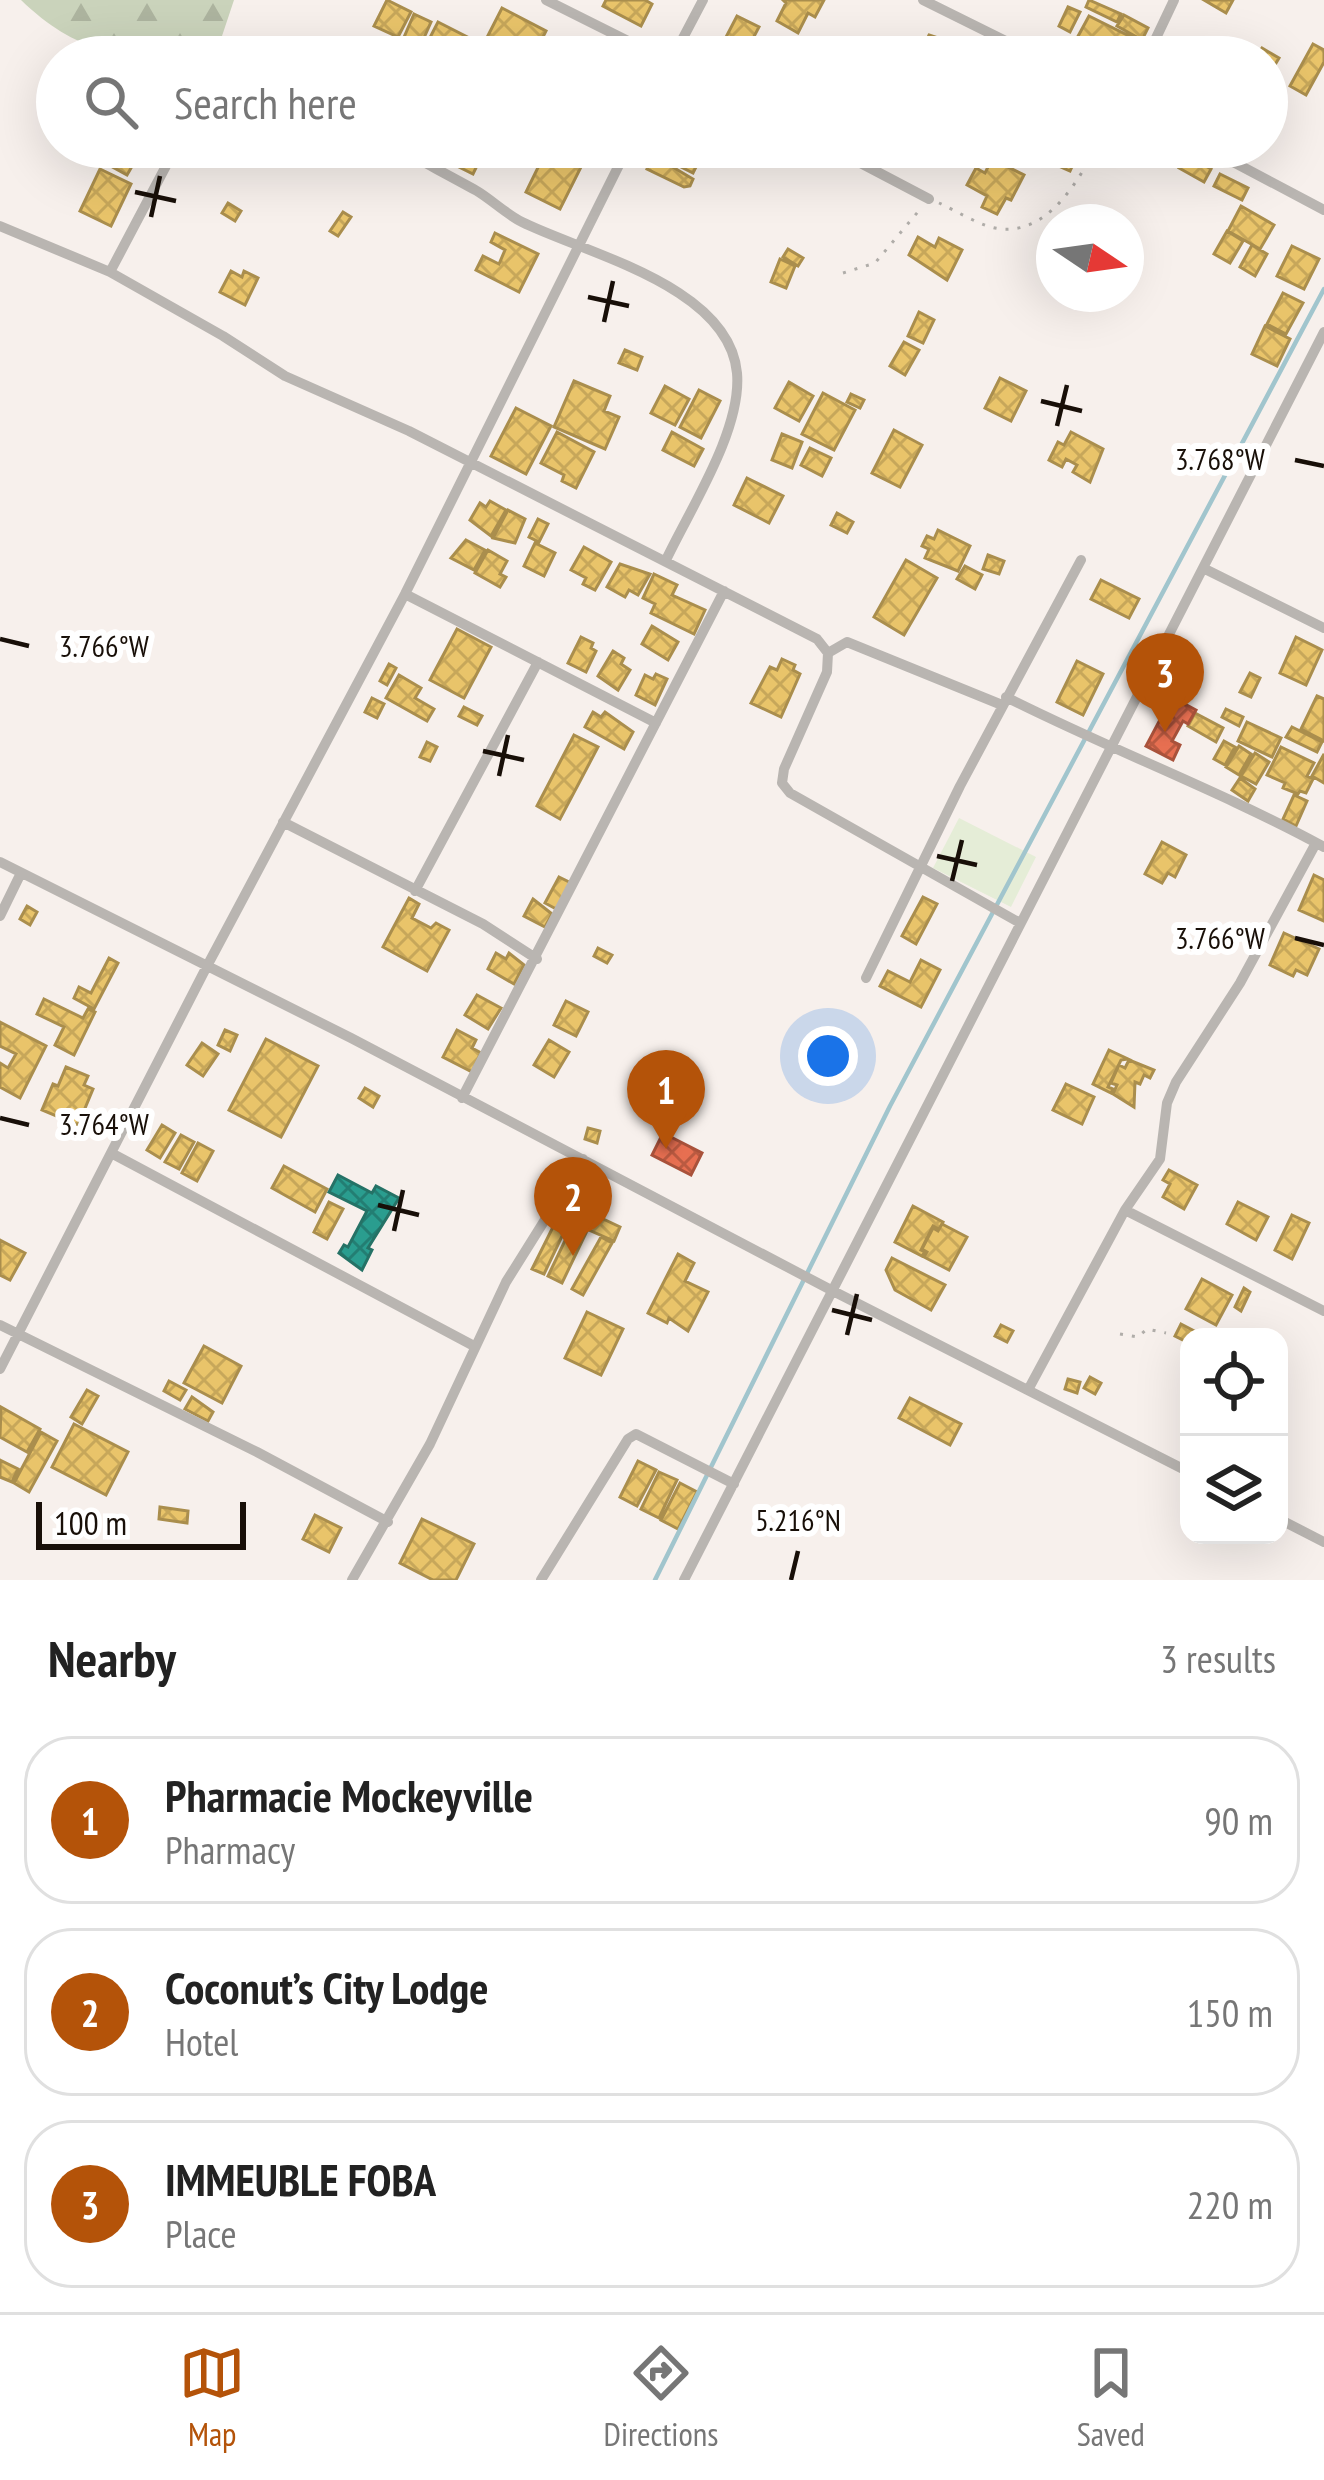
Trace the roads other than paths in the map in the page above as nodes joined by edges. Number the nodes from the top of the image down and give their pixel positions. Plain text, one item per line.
1 (546, 0) edge
2 (703, 0) edge
3 (923, 0) edge
4 (954, 0) edge
5 (1174, 0) edge
6 (947, 13) junction
7 (618, 36) edge
8 (684, 36) edge
9 (994, 36) edge
10 (1157, 36) edge
11 (165, 168) edge
12 (434, 168) edge
13 (617, 168) edge
14 (870, 168) edge
15 (1245, 168) edge
16 (929, 199) road end
17 (1324, 210) edge
18 (0, 226) edge
19 (579, 244) junction
20 (110, 272) junction
21 (1324, 332) edge
22 (469, 461) junction
23 (666, 560) junction
24 (1081, 560) dead end
25 (1203, 568) junction
26 (724, 590) junction
27 (405, 595) junction
28 (1324, 628) edge
29 (828, 653) junction
30 (538, 662) junction
31 (1004, 701) junction
32 (656, 723) junction
33 (1110, 749) junction
34 (283, 822) junction
35 (1320, 845) edge
36 (0, 862) edge
37 (920, 867) junction
38 (21, 873) junction
39 (415, 891) junction
40 (0, 916) edge
41 (1020, 922) junction
42 (537, 959) junction
43 (206, 968) junction
44 (866, 978) dead end
45 (463, 1097) junction
46 (113, 1154) junction
47 (583, 1159) junction
48 (1125, 1210) junction
49 (833, 1291) junction
50 (1324, 1310) edge
51 (0, 1325) edge
52 (18, 1335) junction
53 (474, 1346) junction
54 (0, 1369) edge
55 (1028, 1390) junction
56 (1180, 1467) edge
57 (734, 1484) junction
58 (388, 1522) junction
59 (1288, 1524) edge
60 (1324, 1542) edge
61 (352, 1580) edge
62 (541, 1580) edge
63 (684, 1580) edge

1 - 7 street
2 - 8 street
3 - 6 street
4 - 6 street
5 - 10 street
6 - 9 street
11 - 20 street
12 - 19 street
13 - 19 street
14 - 16 street
15 - 17 street
18 - 20 street
19 - 22 street
19 - 23 street
20 - 22 street
21 - 25 street
22 - 23 street
22 - 27 street
23 - 26 street
24 - 31 street
25 - 28 street
25 - 33 street
26 - 29 street
26 - 32 street
27 - 30 street
27 - 34 street
29 - 31 street
29 - 37 street
30 - 32 street
30 - 39 street
31 - 33 street
31 - 37 street
32 - 42 street
33 - 35 street
33 - 41 street
34 - 39 street
34 - 43 street
35 - 48 street
36 - 38 street
37 - 41 street
37 - 44 street
38 - 40 street
38 - 43 street
39 - 42 street
41 - 49 street
42 - 45 street
43 - 45 street
43 - 46 street
45 - 47 street
46 - 52 street
46 - 53 street
47 - 49 street
47 - 53 street
48 - 50 street
48 - 55 street
49 - 55 street
49 - 57 street
51 - 52 street
52 - 54 street
52 - 58 street
53 - 58 street
55 - 56 street
57 - 62 street
57 - 63 street
58 - 61 street
59 - 60 street

